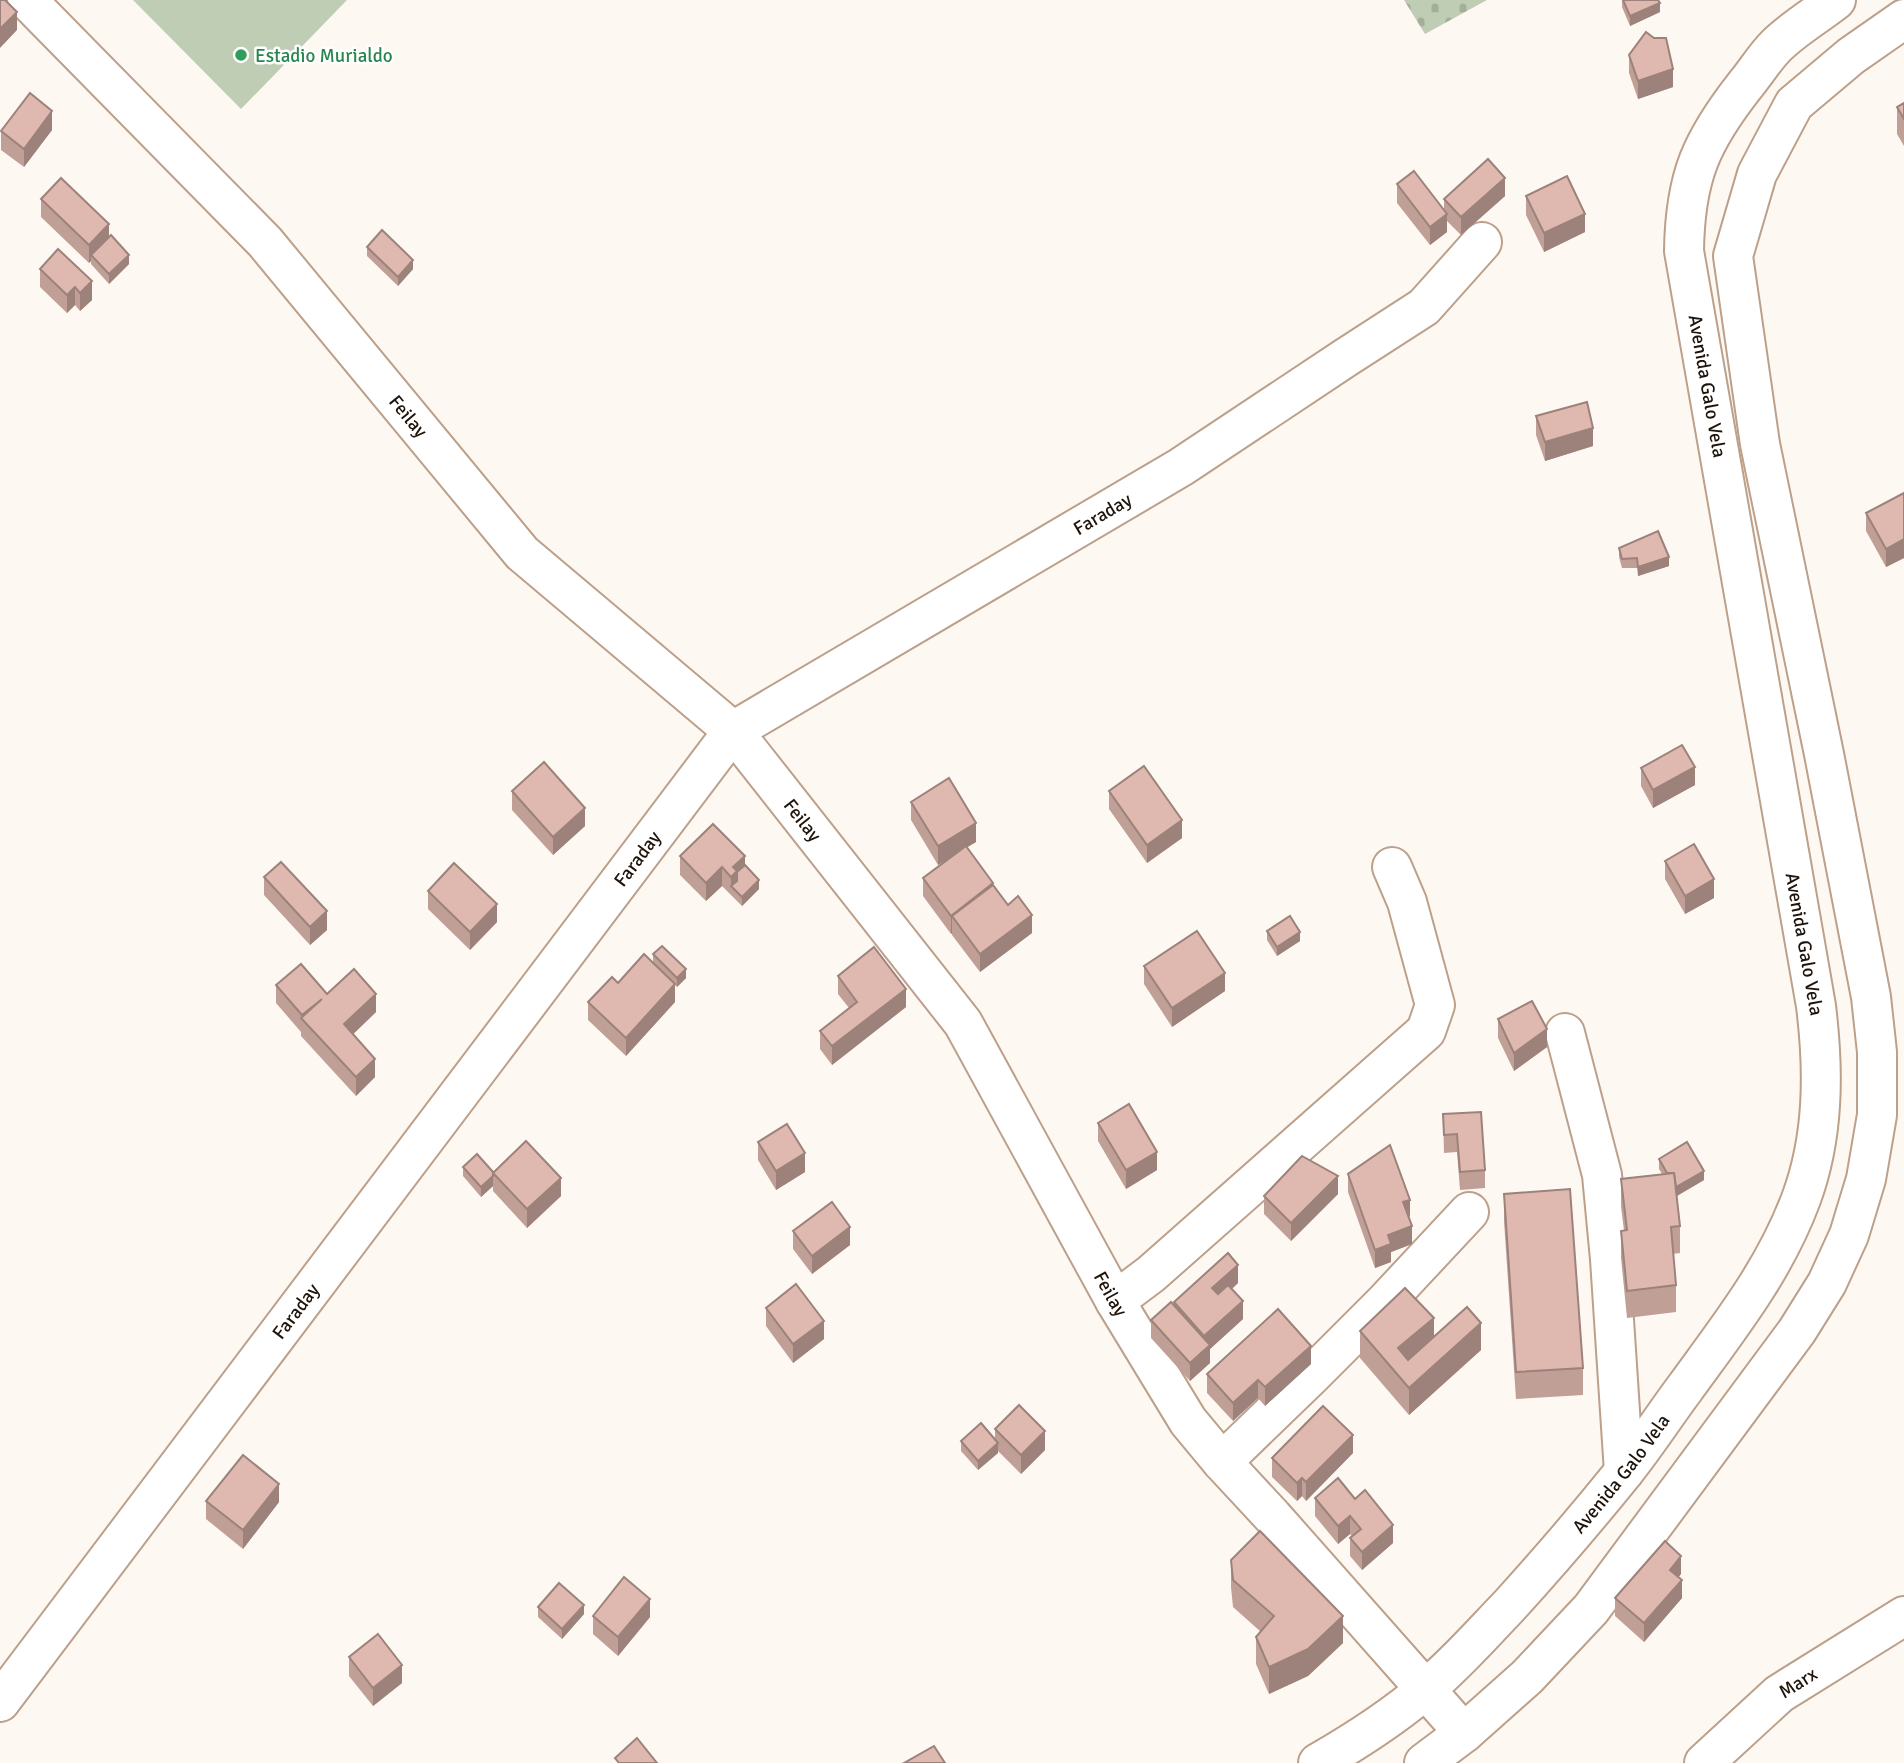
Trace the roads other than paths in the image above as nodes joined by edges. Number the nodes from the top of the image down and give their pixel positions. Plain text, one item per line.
1 (27, 0) edge
2 (1836, 0) edge
3 (1904, 19) edge
4 (1482, 242) dead end
5 (733, 731) junction
6 (1392, 867) dead end
7 (1565, 1033) dead end
8 (1469, 1212) dead end
9 (1115, 1301) junction
10 (1222, 1462) junction
11 (1624, 1472) junction
12 (1904, 1616) edge
13 (1425, 1690) junction
14 (0, 1702) edge
15 (1464, 1733) junction
16 (1318, 1763) edge
17 (1423, 1763) edge
18 (1704, 1763) edge

1 - 5 street, Feilay
2 - 11 street, Avenida Galo Vela
3 - 15 street
4 - 5 street, Faraday
5 - 9 street, Feilay
5 - 14 street, Faraday
6 - 9 street
7 - 11 street
8 - 10 street
9 - 10 street, Feilay
10 - 13 street, Feilay
11 - 13 street, Avenida Galo Vela
12 - 18 street, Marx
13 - 15 street, Feilay
13 - 16 street, Avenida Galo Vela
15 - 17 street

